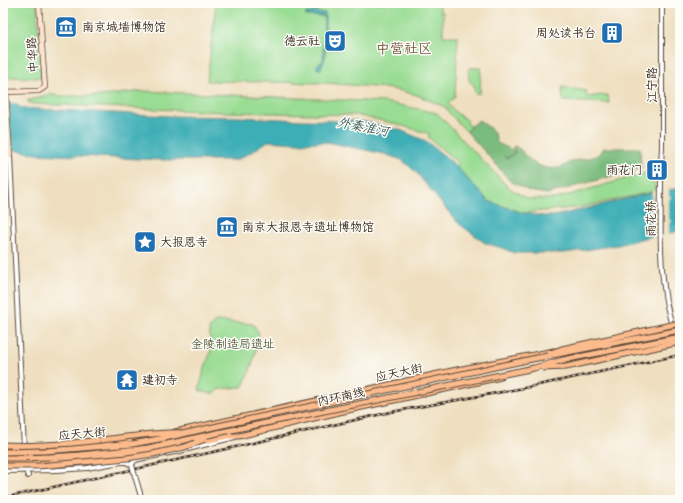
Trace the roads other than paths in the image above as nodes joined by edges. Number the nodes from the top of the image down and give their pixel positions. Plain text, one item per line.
1 (39, 3) edge
2 (662, 3) edge
3 (5, 93) edge
4 (10, 156) joint
5 (661, 167) dead end
6 (661, 173) dead end
7 (680, 323) edge
8 (680, 326) edge
9 (673, 328) junction
10 (680, 330) edge
11 (679, 339) edge
12 (680, 353) edge
13 (532, 359) junction
14 (256, 414) junction
15 (260, 431) junction
16 (222, 432) junction
17 (189, 433) junction
18 (239, 436) junction
19 (3, 446) edge
20 (24, 449) junction
21 (3, 452) edge
22 (3, 458) edge
23 (3, 462) edge
24 (23, 462) junction
25 (132, 465) junction
26 (3, 466) edge
27 (3, 471) edge
28 (26, 471) junction
29 (28, 476) dead end
30 (142, 500) edge

1 - 3 main road, 中华路
2 - 5 street, 江宁路
3 - 4 main road
4 - 20 street
6 - 9 street, 雨花桥
7 - 13 main road, bridge
8 - 9 main road, 应天大街
9 - 11 street
9 - 14 main road, 应天大街
10 - 13 main road, 内环南线, bridge
11 - 12 street
11 - 15 main road, 应天大街
11 - 16 main road, 内环南线, bridge
13 - 17 main road, 内环南线, bridge
14 - 15 main road
14 - 20 main road, 应天大街
15 - 18 main road, 应天大街
16 - 22 main road, 内环南线, bridge
16 - 26 main road, bridge
17 - 19 main road, bridge
17 - 21 main road, 内环南线, bridge
18 - 24 main road, 应天大街
18 - 25 street, 应天大街
19 - 20 main road, 应天大街
20 - 24 street
23 - 24 main road, 应天大街
24 - 28 street
25 - 28 street
25 - 30 street, bridge
27 - 28 street
28 - 29 street

